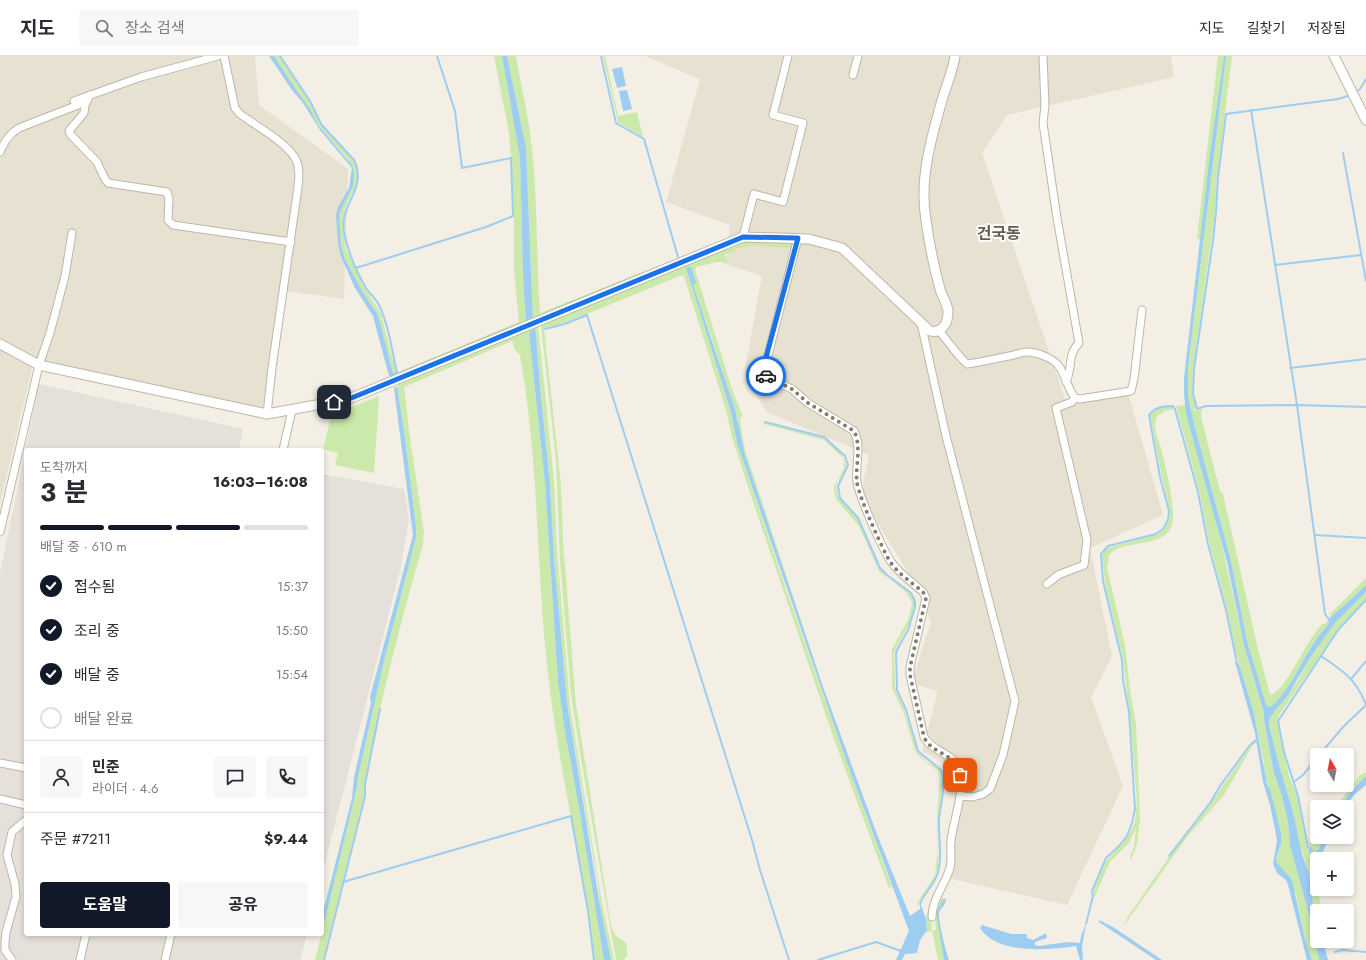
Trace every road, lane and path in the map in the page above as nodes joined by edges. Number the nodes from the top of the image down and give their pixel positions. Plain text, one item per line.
1 (218, 56) edge
2 (224, 56) edge
3 (788, 56) edge
4 (858, 56) edge
5 (1043, 56) edge
6 (1334, 56) edge
7 (955, 57) edge
8 (853, 75) dead end
9 (90, 95) junction
10 (74, 101) dead end
11 (1366, 120) edge
12 (0, 152) edge
13 (72, 234) dead end
14 (743, 237) junction
15 (798, 238) junction
16 (291, 242) junction
17 (1142, 310) dead end
18 (921, 323) junction
19 (939, 330) junction
20 (0, 344) edge
21 (39, 365) junction
22 (1066, 382) junction
23 (1075, 398) junction
24 (292, 410) junction
25 (268, 414) junction
26 (284, 448) edge
27 (1, 523) edge
28 (0, 532) edge
29 (1047, 584) dead end
30 (0, 763) edge
31 (24, 768) edge
32 (960, 796) junction
33 (0, 799) edge
34 (24, 805) edge
35 (24, 822) edge
36 (932, 917) dead end
37 (86, 936) edge
38 (171, 936) edge
39 (12, 960) edge
40 (80, 960) edge
41 (165, 960) edge

1 - 9 street
2 - 16 street
3 - 14 street
4 - 8 street
5 - 22 street
6 - 11 street
7 - 19 street
9 - 10 street
9 - 12 street
9 - 16 street
13 - 21 street
14 - 15 street
14 - 24 street
15 - 18 street
15 - 32 street
16 - 25 street
17 - 23 street
18 - 19 street
18 - 32 street
19 - 22 street
20 - 21 street
21 - 25 street
21 - 27 street
22 - 23 street
23 - 29 street
24 - 25 street
24 - 26 street
27 - 28 street
30 - 31 street
32 - 36 street
33 - 34 street
35 - 39 street
37 - 40 street
38 - 41 street

